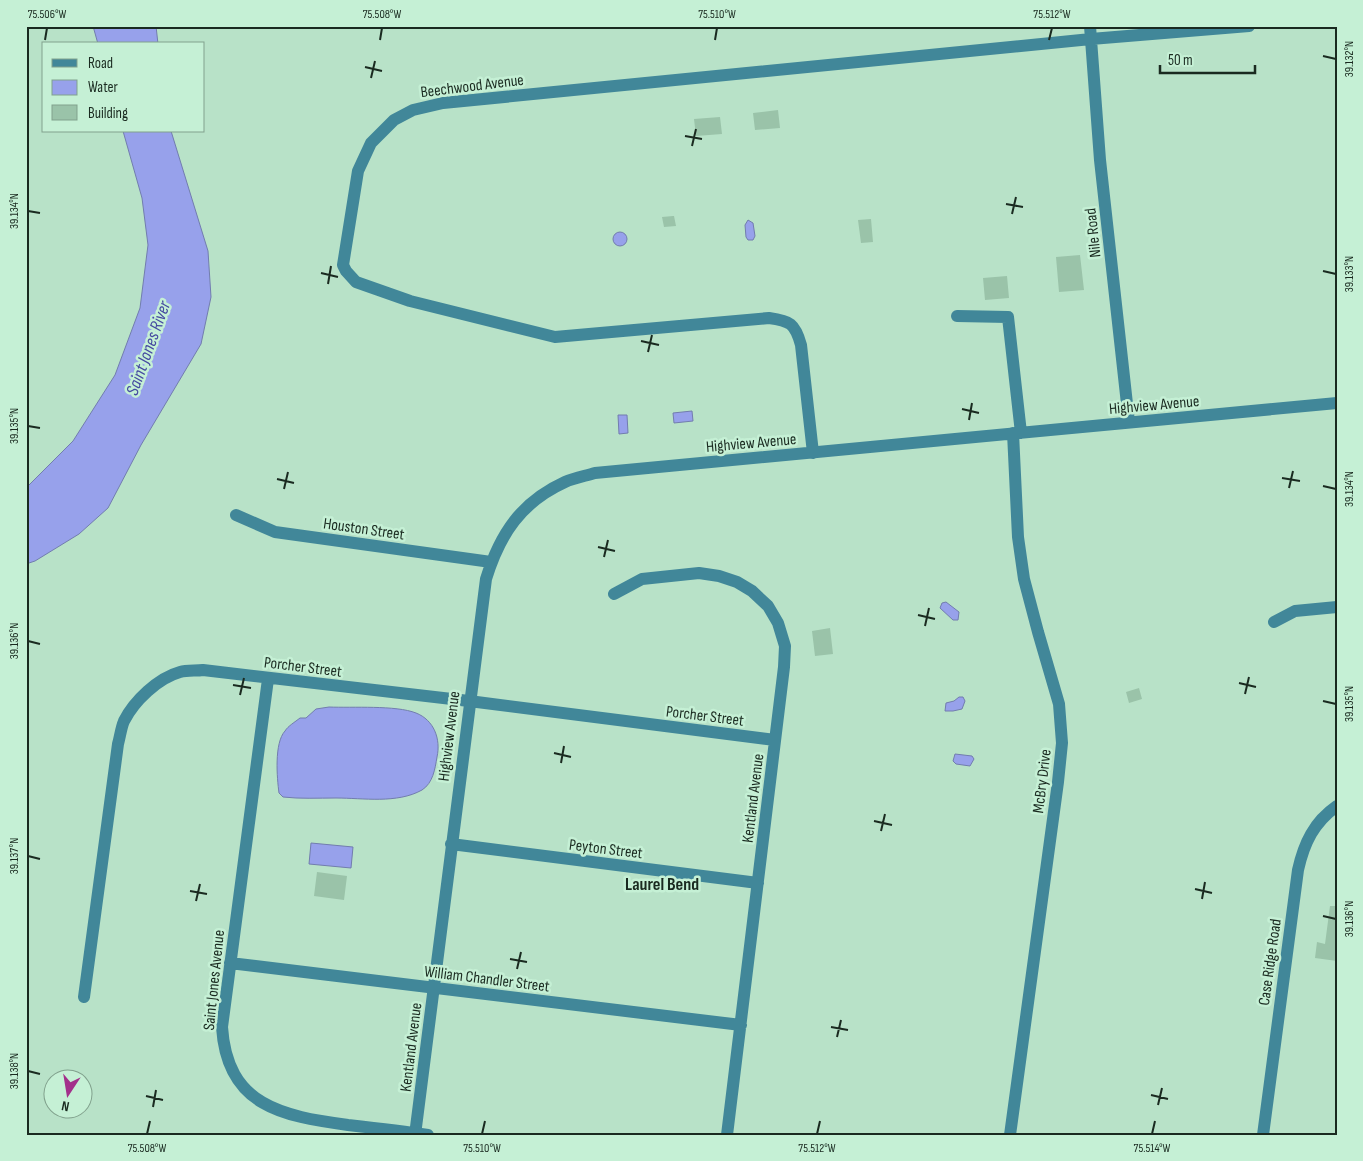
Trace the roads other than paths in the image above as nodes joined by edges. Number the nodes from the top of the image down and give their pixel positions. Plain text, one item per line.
1 (1249, 26) edge
2 (1090, 33) edge
3 (957, 316) dead end
4 (1337, 403) edge
5 (1129, 422) junction
6 (1017, 433) junction
7 (812, 452) junction
8 (236, 514) dead end
9 (491, 562) junction
10 (614, 594) dead end
11 (1337, 607) edge
12 (1274, 622) dead end
13 (268, 679) junction
14 (469, 701) junction
15 (775, 740) junction
16 (1337, 806) edge
17 (451, 844) junction
18 (758, 883) junction
19 (230, 963) junction
20 (434, 988) junction
21 (84, 997) dead end
22 (741, 1026) junction
23 (420, 1134) edge
24 (728, 1135) edge
25 (1010, 1135) edge
26 (1263, 1135) edge

1 - 2 street, Beechwood Avenue
2 - 5 street, Nile Road
2 - 7 street, Beechwood Avenue
3 - 6 street, McBry Drive
4 - 5 street, Highview Avenue
5 - 6 street, Highview Avenue
6 - 7 street, Highview Avenue
6 - 25 street, McBry Drive
7 - 9 street, Highview Avenue
8 - 9 street, Houston Street
9 - 14 street, Highview Avenue
10 - 15 street, Kentland Avenue
11 - 12 street
13 - 14 street, Porcher Street
13 - 19 street, Saint Jones Avenue
13 - 21 street, Porcher Street
14 - 15 street, Porcher Street
14 - 17 street, Highview Avenue
15 - 18 street, Kentland Avenue
16 - 26 street, Case Ridge Road
17 - 18 street, Peyton Street
17 - 20 street, Kentland Avenue
18 - 22 street, Kentland Avenue
19 - 20 street, William Chandler Street
19 - 23 street, Saint Jones Avenue
20 - 22 street, William Chandler Street
20 - 23 street, Kentland Avenue
22 - 24 street, Kentland Avenue

